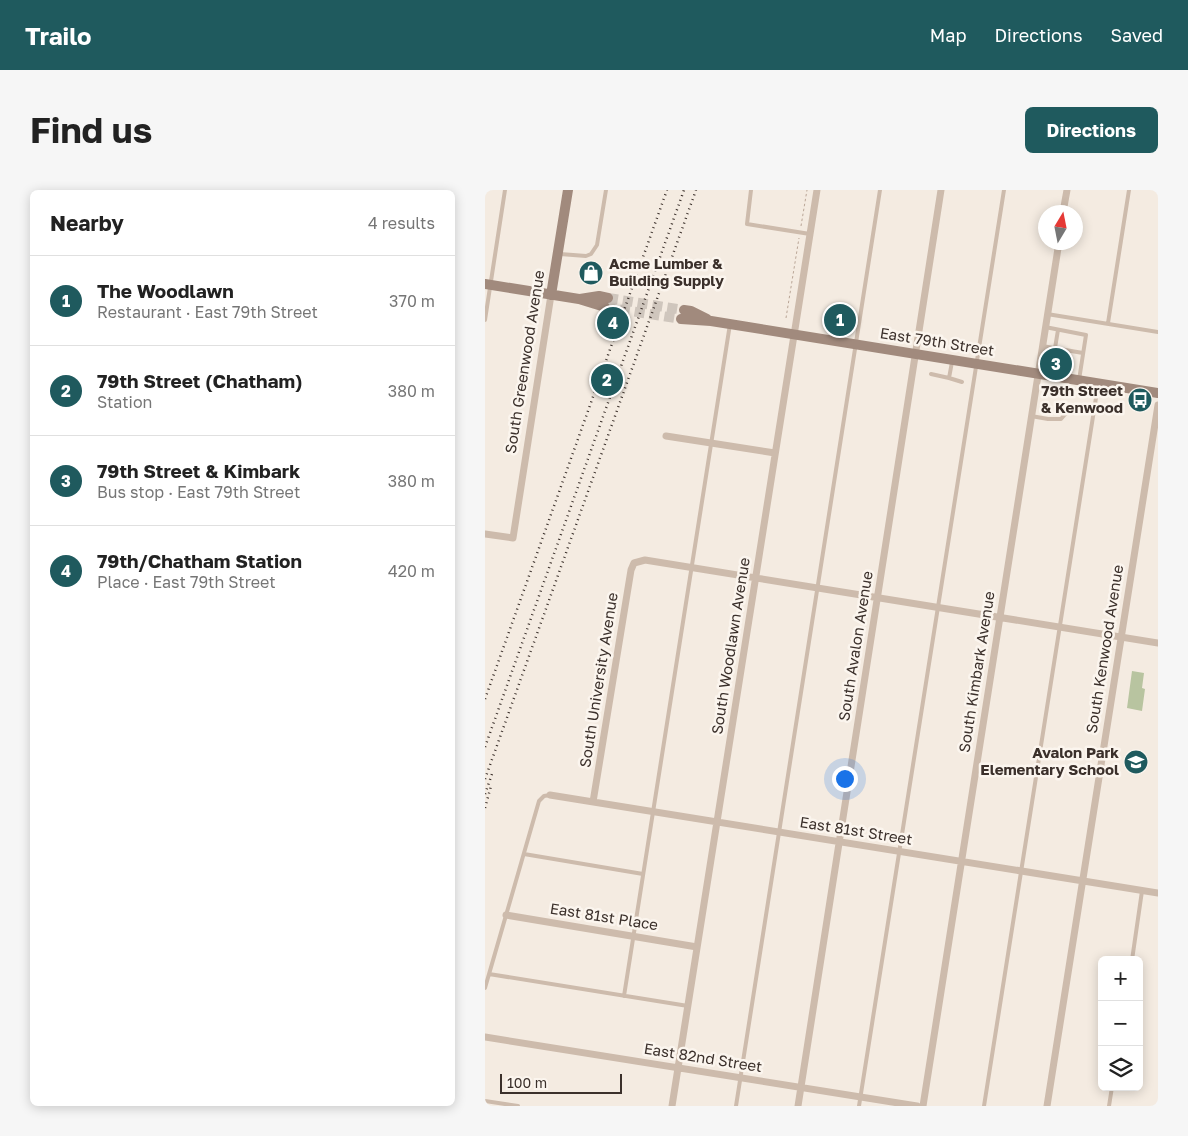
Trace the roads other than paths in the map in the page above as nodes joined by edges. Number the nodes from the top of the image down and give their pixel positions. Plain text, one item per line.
1 (505, 190) edge
2 (567, 190) edge
3 (606, 190) edge
4 (751, 190) edge
5 (817, 190) edge
6 (880, 190) edge
7 (941, 190) edge
8 (1004, 190) edge
9 (1067, 190) edge
10 (1129, 190) edge
11 (1064, 205) edge
12 (810, 234) junction
13 (1058, 250) edge
14 (557, 253) junction
15 (488, 284) edge
16 (551, 295) junction
17 (607, 302) tunnel mouth
18 (1047, 314) junction
19 (682, 315) tunnel mouth
20 (485, 320) edge
21 (730, 324) junction
22 (1108, 324) junction
23 (1045, 327) junction
24 (1058, 330) junction
25 (1158, 332) edge
26 (794, 334) junction
27 (856, 344) junction
28 (1042, 346) junction
29 (1055, 348) junction
30 (1083, 353) junction
31 (915, 354) junction
32 (952, 360) junction
33 (977, 364) junction
34 (1038, 373) junction
35 (931, 374) dead end
36 (949, 378) junction
37 (1079, 380) junction
38 (962, 382) dead end
39 (1099, 383) junction
40 (1158, 393) edge
41 (1158, 405) edge
42 (1067, 412) dead end
43 (1031, 416) junction
44 (666, 436) dead end
45 (711, 443) junction
46 (775, 453) junction
47 (485, 534) edge
48 (692, 568) junction
49 (756, 578) junction
50 (817, 588) junction
51 (877, 598) junction
52 (938, 608) junction
53 (999, 618) junction
54 (1060, 627) junction
55 (1121, 637) junction
56 (1158, 643) edge
57 (550, 795) joint
58 (593, 802) junction
59 (654, 812) junction
60 (717, 822) junction
61 (779, 832) junction
62 (839, 842) junction
63 (900, 852) junction
64 (524, 854) junction
65 (961, 861) junction
66 (1021, 871) junction
67 (643, 874) junction
68 (1082, 881) junction
69 (1142, 891) junction
70 (1158, 893) edge
71 (506, 915) junction
72 (634, 936) junction
73 (697, 947) junction
74 (1132, 956) edge
75 (489, 974) junction
76 (485, 988) edge
77 (624, 996) junction
78 (688, 1006) junction
79 (485, 1037) edge
80 (678, 1068) junction
81 (740, 1078) junction
82 (801, 1088) junction
83 (1111, 1091) edge
84 (861, 1097) junction
85 (485, 1101) edge
86 (519, 1106) edge
87 (672, 1106) edge
88 (736, 1106) edge
89 (798, 1106) edge
90 (859, 1106) edge
91 (917, 1106) edge
92 (923, 1106) edge
93 (984, 1106) edge
94 (1047, 1106) edge
95 (1109, 1106) edge

1 - 15 lane
2 - 14 main road, South Greenwood Avenue
3 - 14 lane
4 - 12 lane
5 - 12 street, South Woodlawn Avenue
6 - 27 lane
7 - 31 street, South Avalon Avenue
8 - 33 lane
9 - 11 street
10 - 22 lane
12 - 26 street, South Woodlawn Avenue
13 - 18 street, South Kimbark Avenue
14 - 16 main road, South Greenwood Avenue
15 - 16 main road
15 - 20 lane
16 - 17 main road
16 - 47 street, South Greenwood Avenue
18 - 22 lane
18 - 23 street, South Kimbark Avenue
19 - 21 main road, East 79th Street
21 - 26 main road, East 79th Street
21 - 45 lane
22 - 25 lane
23 - 24 lane
23 - 28 street, South Kimbark Avenue
24 - 29 lane
24 - 30 lane
26 - 27 main road, East 79th Street
26 - 46 street, South Woodlawn Avenue
27 - 31 main road, East 79th Street
27 - 50 lane
28 - 29 lane
28 - 34 street, South Kimbark Avenue
29 - 30 lane
30 - 37 lane
31 - 32 main road, East 79th Street
31 - 51 street, South Avalon Avenue
32 - 33 main road, East 79th Street
32 - 36 lane
33 - 34 main road, East 79th Street
33 - 52 lane
34 - 37 main road, East 79th Street
34 - 43 street, South Kimbark Avenue
35 - 36 lane
36 - 38 lane
37 - 39 main road, East 79th Street
39 - 40 main road, East 79th Street
39 - 54 lane
41 - 55 street, South Kenwood Avenue
42 - 43 lane
43 - 53 street, South Kimbark Avenue
44 - 45 street
45 - 46 street
45 - 48 lane
46 - 49 street, South Woodlawn Avenue
48 - 49 street
48 - 58 street, South University Avenue
48 - 59 lane
49 - 50 street
49 - 60 street, South Woodlawn Avenue
50 - 51 street
50 - 61 lane
51 - 52 street
51 - 62 street, South Avalon Avenue
52 - 53 street
52 - 63 lane
53 - 54 street
53 - 65 street, South Kimbark Avenue
54 - 55 street
54 - 66 lane
55 - 56 street
55 - 68 street, South Kenwood Avenue
57 - 58 street, East 81st Street
57 - 64 lane
58 - 59 street, East 81st Street
59 - 60 street, East 81st Street
59 - 67 lane
60 - 61 street, East 81st Street
60 - 73 street, South Woodlawn Avenue
61 - 62 street, East 81st Street
61 - 81 lane
62 - 63 street, East 81st Street
62 - 82 street, South Avalon Avenue
63 - 65 street, East 81st Street
63 - 84 lane
64 - 67 lane
64 - 71 lane
65 - 66 street, East 81st Street
65 - 92 street, South Kimbark Avenue
66 - 68 street, East 81st Street
66 - 93 lane
67 - 72 lane
68 - 69 street, East 81st Street
68 - 94 street, South Kenwood Avenue
69 - 70 street, East 81st Street
69 - 74 lane
71 - 72 street, East 81st Place
71 - 75 lane
72 - 73 street, East 81st Place
72 - 77 lane
73 - 78 street, South Woodlawn Avenue
75 - 76 lane
75 - 77 lane
77 - 78 lane
78 - 80 street, South Woodlawn Avenue
79 - 80 street, East 82nd Street
80 - 81 street, East 82nd Street
80 - 87 street, South Woodlawn Avenue
81 - 82 street, East 82nd Street
81 - 88 lane
82 - 84 street, East 82nd Street
82 - 89 street, South Avalon Avenue
83 - 95 lane
84 - 90 lane
84 - 91 street, East 82nd Street
85 - 86 lane

